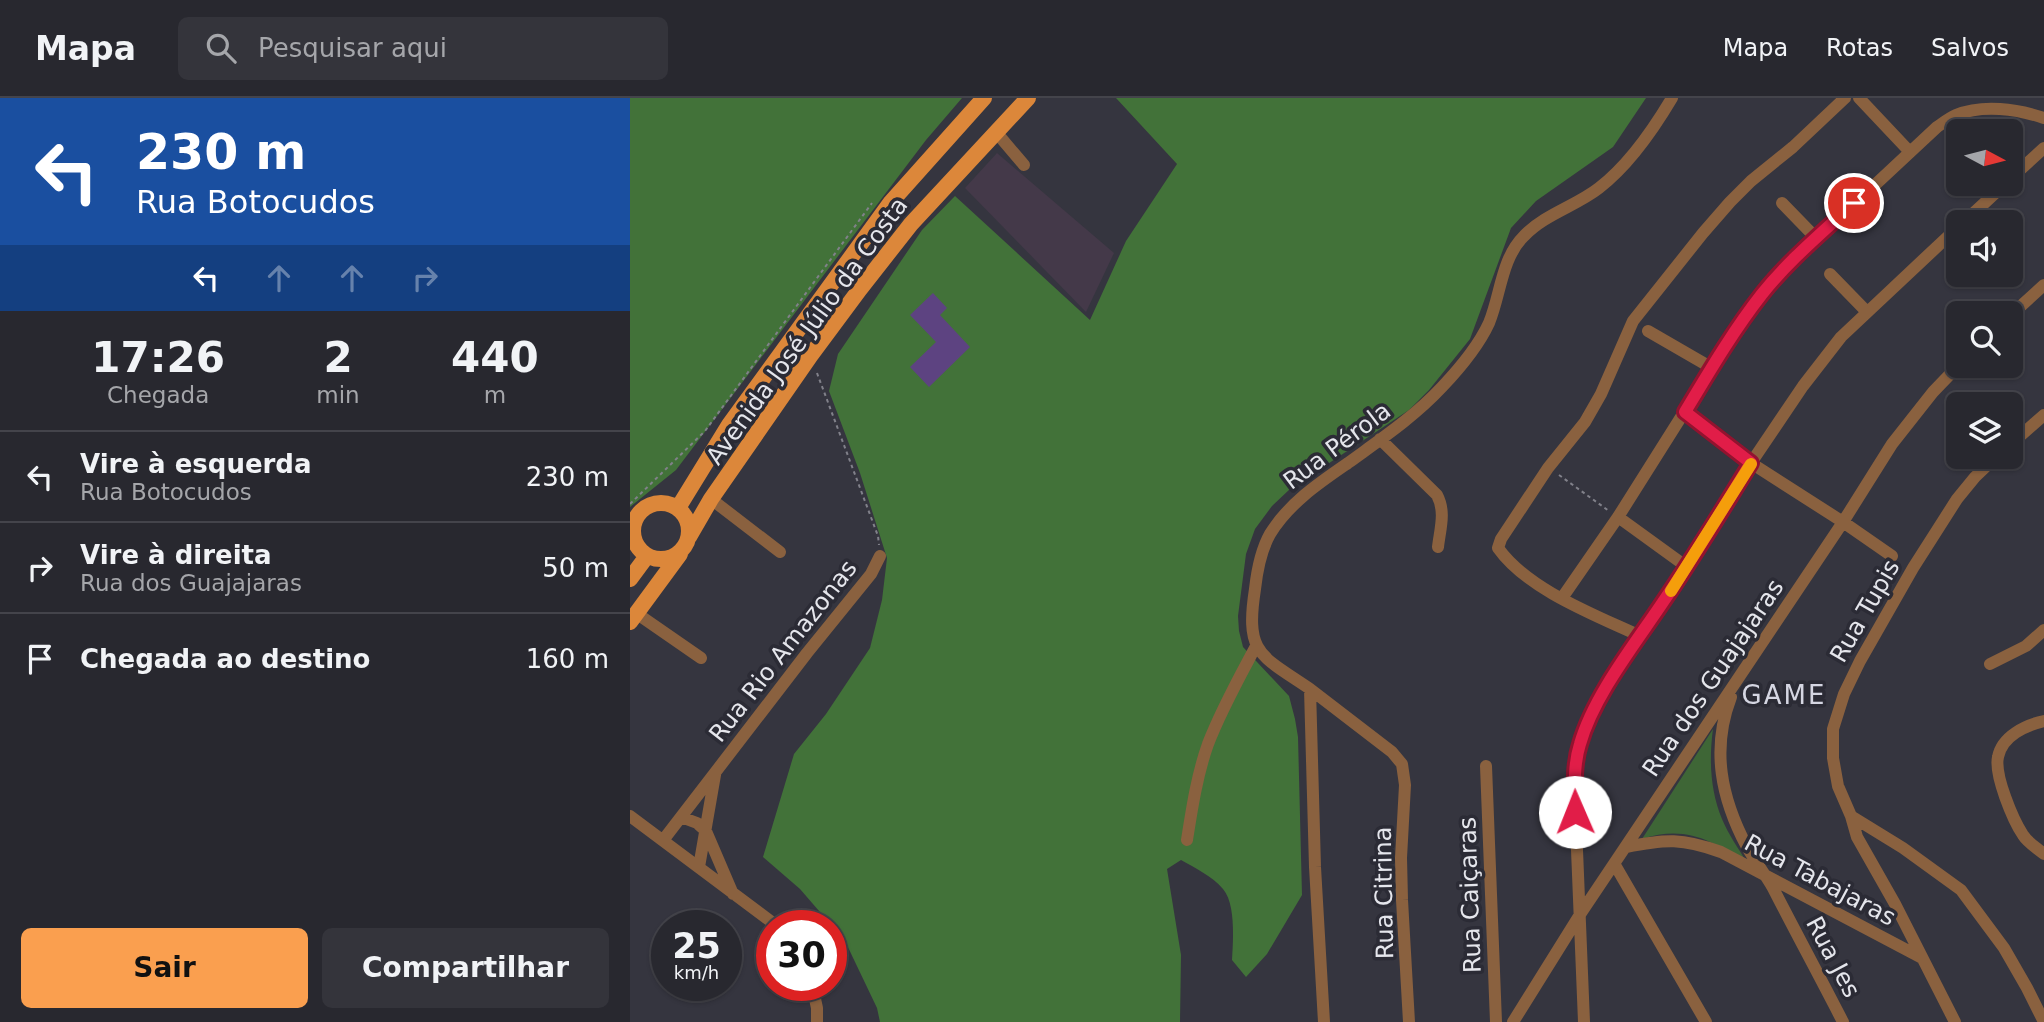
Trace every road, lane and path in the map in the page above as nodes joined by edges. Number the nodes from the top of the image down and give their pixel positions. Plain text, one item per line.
1 (984, 98) edge
2 (1028, 98) edge
3 (1672, 98) edge
4 (1845, 98) edge
5 (1859, 98) edge
6 (2044, 118) edge
7 (996, 132) junction
8 (2044, 148) edge
9 (1910, 152) junction
10 (1024, 165) dead end
11 (2023, 167) edge
12 (1992, 196) edge
13 (873, 202) dead end
14 (1782, 202) dead end
15 (1977, 210) edge
16 (1816, 238) junction
17 (1946, 238) edge
18 (1830, 274) dead end
19 (2044, 285) edge
20 (2023, 304) edge
21 (1867, 312) junction
22 (1648, 331) dead end
23 (811, 355) junction
24 (1712, 368) junction
25 (1946, 378) edge
26 (1685, 412) junction
27 (2044, 415) edge
28 (2023, 433) edge
29 (1380, 439) junction
30 (1751, 463) junction
31 (1548, 468) junction
32 (1983, 469) edge
33 (711, 499) junction
34 (630, 504) edge
35 (678, 508) junction
36 (1618, 517) junction
37 (1843, 522) junction
38 (632, 537) edge
39 (686, 544) junction
40 (1438, 547) dead end
41 (780, 552) dead end
42 (647, 556) junction
43 (880, 556) joint
44 (1892, 556) dead end
45 (1687, 567) junction
46 (630, 579) edge
47 (1562, 598) junction
48 (633, 618) edge
49 (2044, 630) edge
50 (1640, 636) junction
51 (1256, 646) junction
52 (701, 658) dead end
53 (1990, 664) dead end
54 (1738, 678) junction
55 (1310, 689) junction
56 (2044, 720) edge
57 (1486, 766) dead end
58 (716, 771) junction
59 (630, 816) edge
60 (1851, 816) junction
61 (681, 817) junction
62 (706, 831) junction
63 (664, 839) junction
64 (1187, 839) dead end
65 (1626, 847) junction
66 (2044, 854) edge
67 (1615, 865) junction
68 (699, 867) junction
69 (1766, 875) junction
70 (733, 894) junction
71 (756, 910) edge
72 (1581, 913) junction
73 (1922, 958) junction
74 (815, 1001) edge
75 (817, 1022) edge
76 (1324, 1022) edge
77 (1409, 1022) edge
78 (1496, 1022) edge
79 (1513, 1022) edge
80 (1584, 1022) edge
81 (1706, 1022) edge
82 (1843, 1022) edge
83 (1955, 1022) edge
84 (2044, 1022) edge

1 - 35 main road, Avenida José Júlio da Costa
2 - 7 main road, Avenida José Júlio da Costa
3 - 29 street, Rua Pérola
4 - 31 street
5 - 9 street
6 - 9 street
7 - 10 street
7 - 23 main road, Avenida José Júlio da Costa
8 - 11 street
9 - 16 street
12 - 15 street
13 - 34 path
14 - 16 street
16 - 24 street
17 - 21 street
18 - 21 street
19 - 20 street
21 - 30 street
22 - 24 street
23 - 33 main road, Avenida José Júlio da Costa
23 - 43 path
24 - 26 street
25 - 37 street, Rua dos Guajajaras
26 - 30 street
26 - 36 street
27 - 28 street
29 - 40 street
29 - 51 street, Rua Pérola
30 - 37 street
30 - 45 street
31 - 36 path
31 - 47 street
32 - 60 street, Rua Tupis
33 - 39 main road, Avenida José Júlio da Costa
33 - 41 street
35 - 38 main road
35 - 39 main road
36 - 45 street
36 - 47 street
37 - 44 street
37 - 54 street, Rua dos Guajajaras
38 - 42 main road
39 - 42 main road
39 - 48 main road, Avenida José Júlio da Costa
42 - 46 main road
43 - 58 street, Rua Rio Amazonas
45 - 50 street
47 - 50 street
48 - 52 street
49 - 53 street
50 - 72 street
51 - 55 street
51 - 64 street
54 - 65 street, Rua dos Guajajaras
54 - 69 street, Rua Jes
55 - 76 street
55 - 77 street, Rua Citrina
56 - 66 street
57 - 78 street, Rua Caiçaras
58 - 61 street, Rua Rio Amazonas
58 - 62 street, Rua Rio Amazonas
59 - 63 street
60 - 73 street, Rua Tupis
60 - 84 street
61 - 62 street
61 - 63 street, Rua Rio Amazonas
62 - 68 street, Rua Rio Amazonas
62 - 70 street
63 - 68 street
65 - 67 street, Rua dos Guajajaras
65 - 69 street, Rua Tabajaras
67 - 72 street, Rua dos Guajajaras
67 - 81 street
68 - 70 street
69 - 73 street, Rua Tabajaras
69 - 82 street, Rua Jes
70 - 71 street
72 - 79 street, Rua dos Guajajaras
72 - 80 street
73 - 83 street
74 - 75 street

